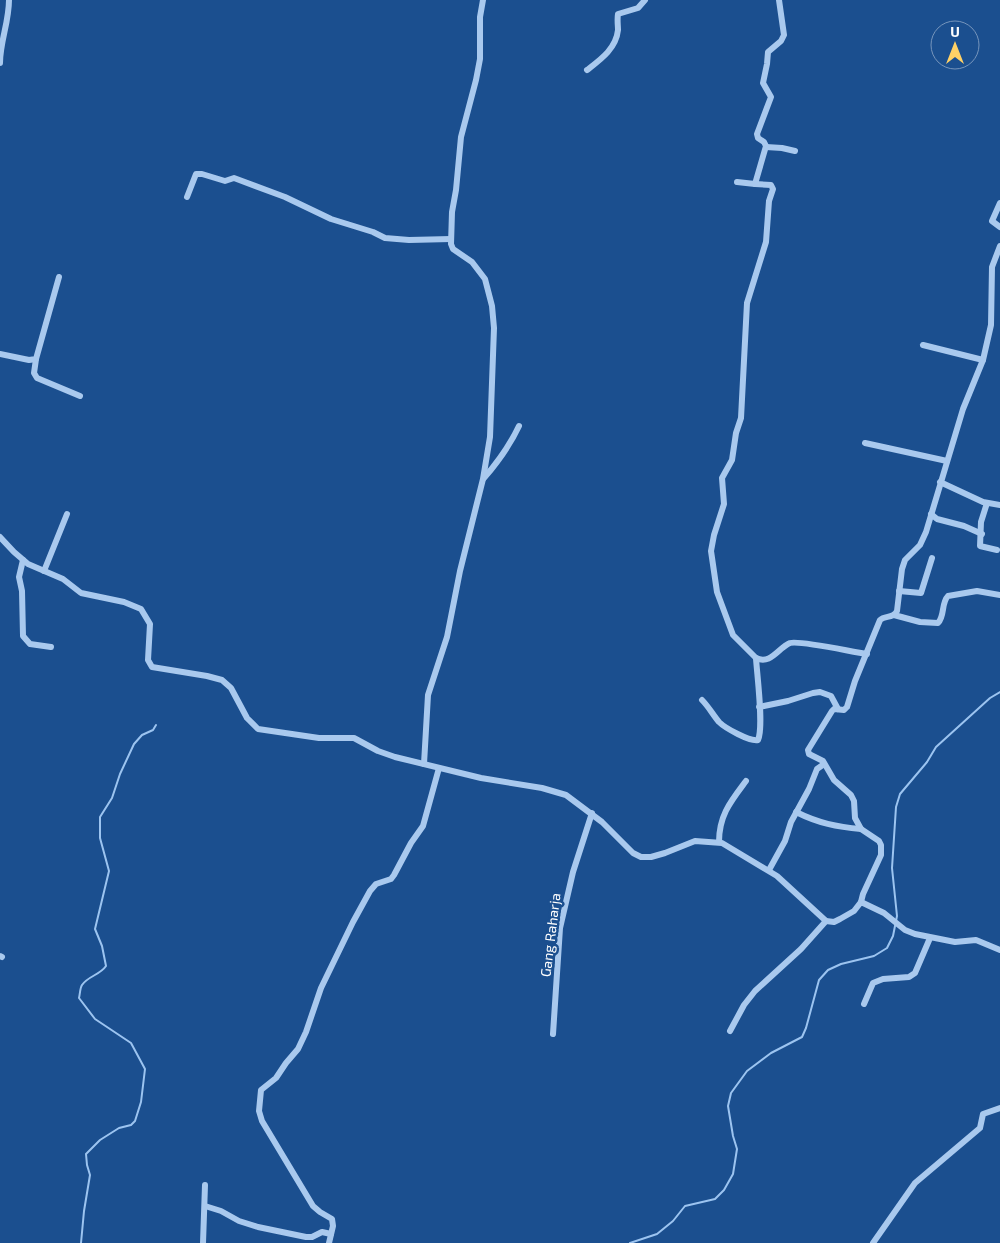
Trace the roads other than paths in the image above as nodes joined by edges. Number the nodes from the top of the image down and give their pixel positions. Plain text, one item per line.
1 (9, 0) edge
2 (483, 0) edge
3 (645, 0) edge
4 (779, 0) edge
5 (0, 63) edge
6 (587, 70) dead end
7 (766, 147) junction
8 (796, 151) dead end
9 (737, 182) dead end
10 (755, 184) junction
11 (187, 197) dead end
12 (1000, 203) edge
13 (1000, 227) edge
14 (451, 239) junction
15 (1000, 246) edge
16 (59, 277) dead end
17 (923, 345) dead end
18 (0, 354) edge
19 (36, 359) junction
20 (983, 360) junction
21 (80, 396) dead end
22 (519, 426) dead end
23 (865, 443) dead end
24 (946, 462) junction
25 (484, 479) junction
26 (940, 482) junction
27 (986, 503) junction
28 (1000, 505) edge
29 (66, 514) dead end
30 (931, 514) junction
31 (982, 534) junction
32 (0, 537) edge
33 (997, 550) dead end
34 (932, 558) dead end
35 (23, 560) junction
36 (44, 572) junction
37 (899, 591) junction
38 (1000, 596) edge
39 (894, 615) junction
40 (51, 647) dead end
41 (867, 654) junction
42 (756, 658) junction
43 (702, 700) dead end
44 (759, 707) junction
45 (838, 709) junction
46 (424, 764) junction
47 (824, 764) junction
48 (439, 768) junction
49 (746, 781) dead end
50 (796, 812) junction
51 (592, 814) junction
52 (861, 829) junction
53 (720, 842) junction
54 (769, 870) junction
55 (861, 902) junction
56 (826, 921) junction
57 (930, 938) junction
58 (1000, 950) edge
59 (864, 1004) dead end
60 (730, 1030) dead end
61 (553, 1034) dead end
62 (1000, 1108) edge
63 (205, 1185) dead end
64 (205, 1206) junction
65 (331, 1234) junction
66 (203, 1243) edge
67 (329, 1243) edge
68 (873, 1243) edge

1 - 5 street
2 - 14 street
3 - 6 street
4 - 7 street
7 - 8 street
7 - 10 street
9 - 10 street
10 - 42 street
11 - 14 street
12 - 13 street
14 - 25 street
15 - 20 street
16 - 19 street
17 - 20 street
18 - 19 street
19 - 21 street
20 - 24 street
22 - 25 street
23 - 24 street
24 - 26 street
25 - 46 street
26 - 27 street
26 - 30 street
27 - 28 street
27 - 31 street
29 - 36 street
30 - 31 street
30 - 37 street
31 - 33 street
32 - 35 street
34 - 37 street
35 - 36 street
35 - 40 street
36 - 46 street
37 - 39 street
38 - 39 street
39 - 41 street
41 - 42 street
41 - 45 street
42 - 44 street
43 - 44 street
44 - 45 street
45 - 47 street
46 - 48 street
47 - 50 street
47 - 52 street
48 - 51 street
48 - 65 street
49 - 53 street
50 - 52 street
50 - 54 street
51 - 53 street
51 - 61 street, Gang Raharja
52 - 55 street
53 - 54 street
54 - 56 street
55 - 56 street
55 - 57 street
56 - 60 street
57 - 58 street
57 - 59 street
62 - 68 street
63 - 64 street
64 - 65 street
64 - 66 street
65 - 67 street

